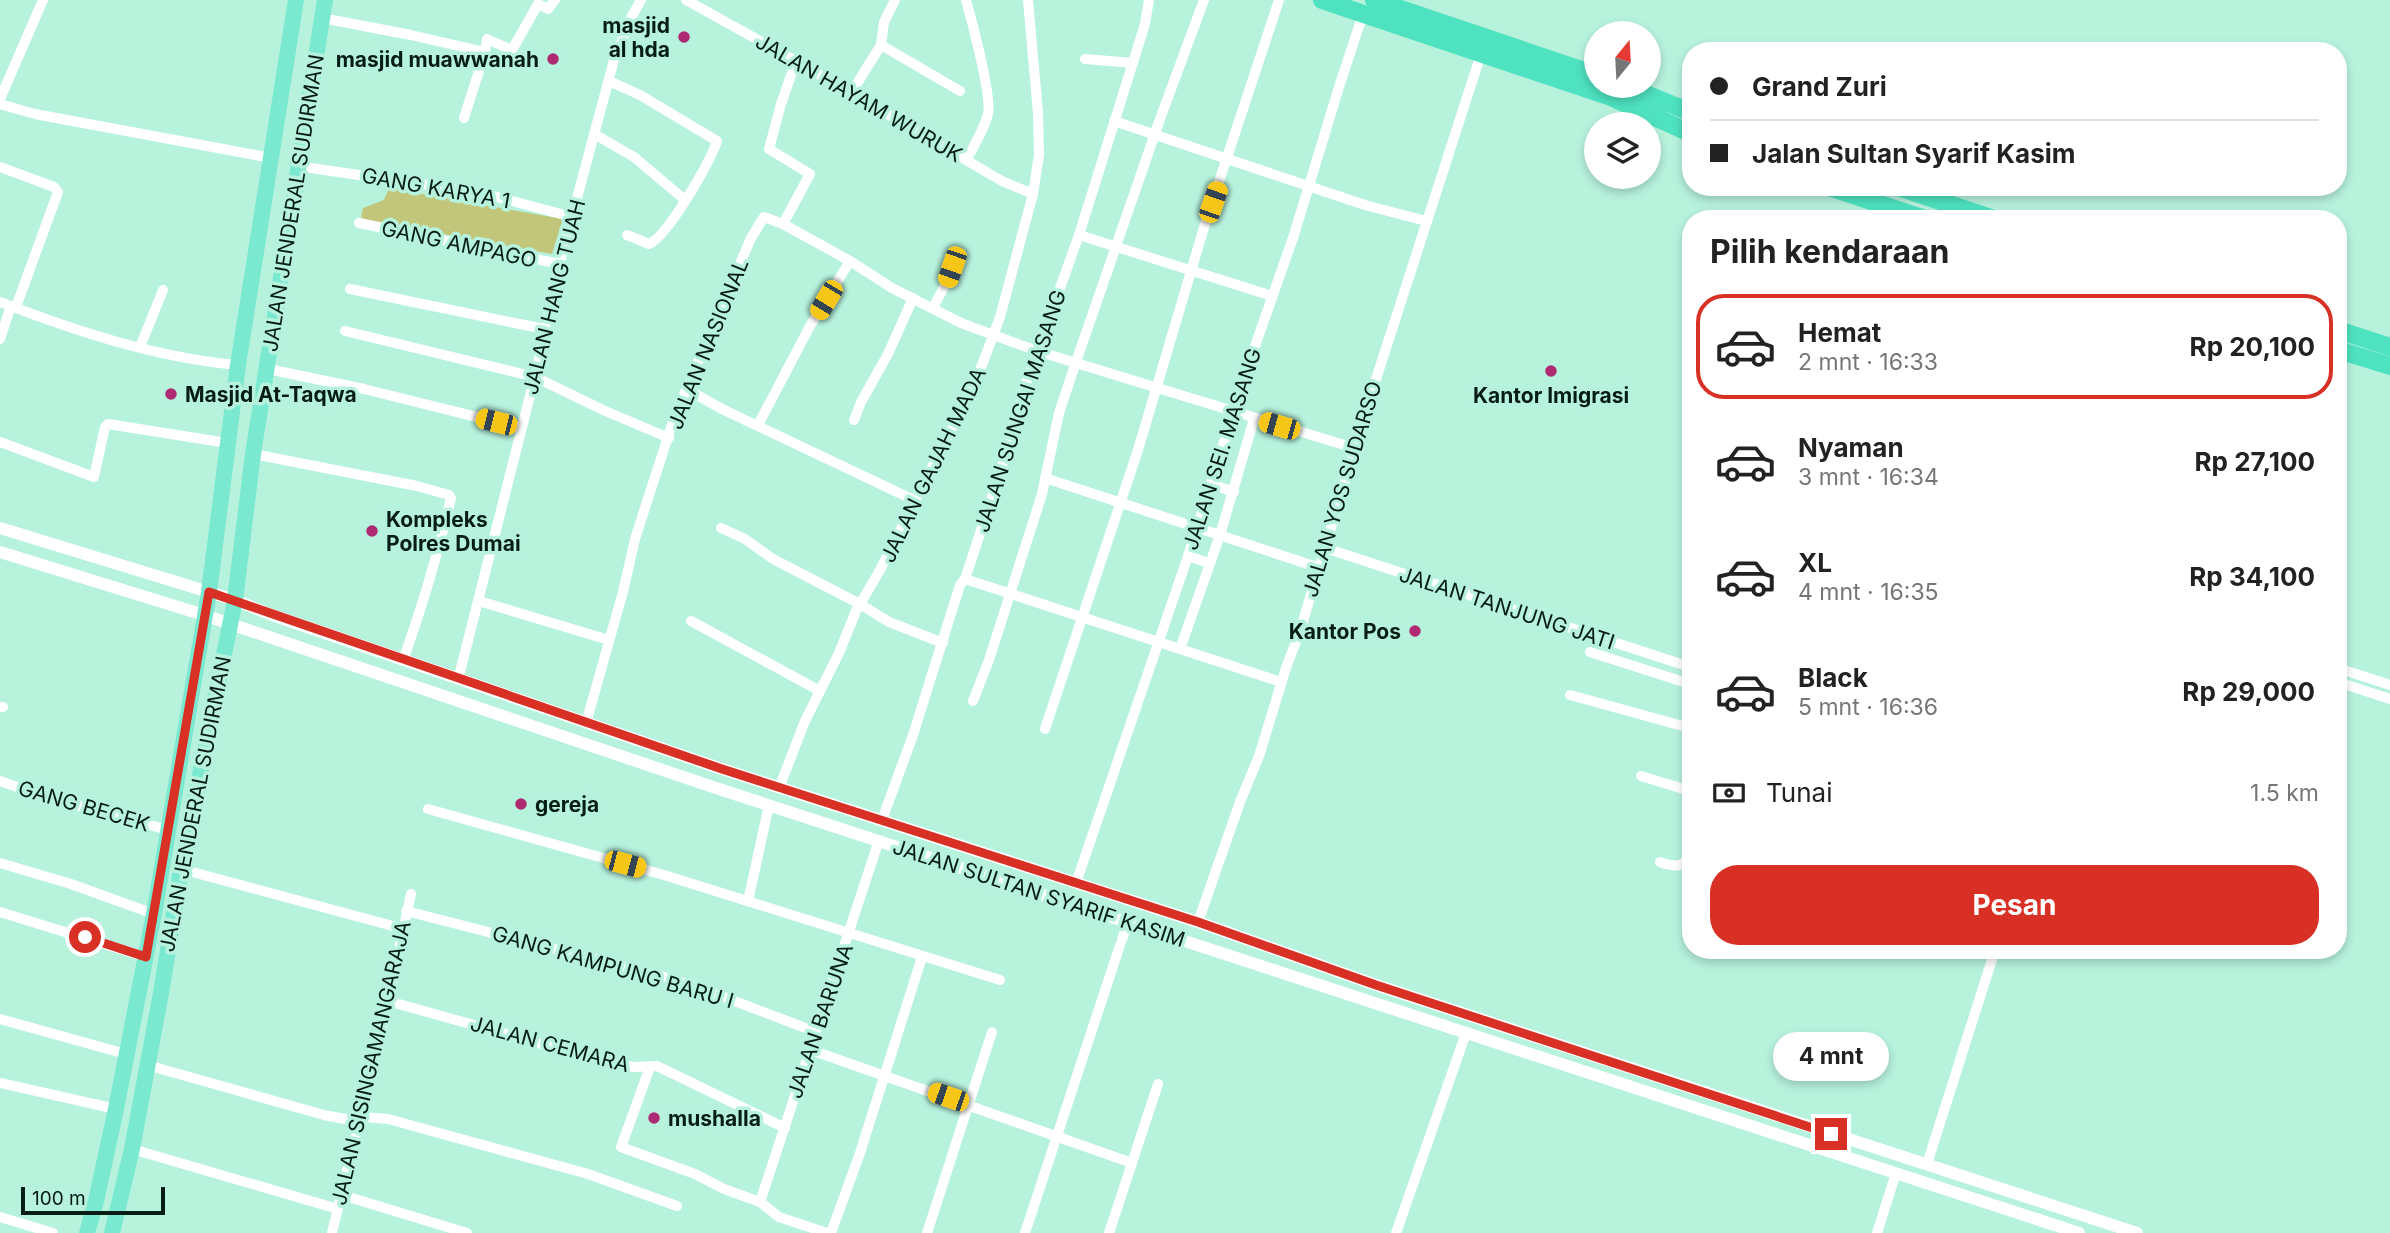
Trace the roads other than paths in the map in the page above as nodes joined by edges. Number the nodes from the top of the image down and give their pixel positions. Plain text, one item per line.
1 (43, 0) edge
2 (296, 0) edge
3 (325, 0) edge
4 (555, 0) edge
5 (641, 0) edge
6 (686, 0) edge
7 (895, 0) edge
8 (966, 0) edge
9 (1027, 0) edge
10 (1149, 0) edge
11 (1204, 0) edge
12 (1279, 0) edge
13 (1322, 0) edge
14 (1369, 7) edge
15 (322, 18) junction
16 (881, 44) junction
17 (485, 52) junction
18 (1481, 54) junction
19 (1085, 59) dead end
20 (796, 61) junction
21 (1133, 63) junction
22 (1584, 71) edge
23 (4, 75) edge
24 (609, 81) junction
25 (1584, 83) edge
26 (960, 91) dead end
27 (851, 93) junction
28 (1626, 98) edge
29 (1656, 98) edge
30 (0, 99) edge
31 (0, 104) edge
32 (1682, 109) edge
33 (464, 118) dead end
34 (1114, 121) junction
35 (1682, 129) edge
36 (596, 135) junction
37 (1155, 135) junction
38 (271, 158) junction
39 (967, 159) junction
40 (1227, 159) junction
41 (297, 166) junction
42 (0, 167) edge
43 (1309, 186) junction
44 (1033, 194) junction
45 (1856, 196) edge
46 (1925, 196) edge
47 (685, 200) junction
48 (264, 205) junction
49 (291, 209) junction
50 (1898, 210) edge
51 (1967, 210) edge
52 (572, 217) junction
53 (1426, 221) junction
54 (359, 223) dead end
55 (783, 224) junction
56 (1079, 234) junction
57 (627, 235) dead end
58 (1115, 247) junction
59 (957, 254) dead end
60 (850, 261) junction
61 (560, 264) junction
62 (1191, 271) junction
63 (350, 289) dead end
64 (163, 290) dead end
65 (1272, 296) junction
66 (913, 298) junction
67 (0, 302) edge
68 (13, 306) junction
69 (933, 307) junction
70 (544, 329) junction
71 (345, 331) dead end
72 (2347, 333) edge
73 (993, 335) junction
74 (0, 339) edge
75 (140, 347) junction
76 (2390, 347) edge
77 (1037, 351) junction
78 (2347, 353) edge
79 (1076, 362) junction
80 (238, 365) junction
81 (2390, 366) edge
82 (268, 369) junction
83 (535, 377) junction
84 (1158, 388) junction
85 (686, 389) junction
86 (1233, 411) junction
87 (1254, 419) junction
88 (854, 420) dead end
89 (758, 425) junction
90 (521, 428) junction
91 (669, 438) junction
92 (0, 442) edge
93 (227, 443) junction
94 (1354, 447) junction
95 (253, 454) junction
96 (1045, 478) junction
97 (1211, 484) junction
98 (1234, 492) junction
99 (916, 501) junction
100 (1121, 502) junction
101 (1197, 527) junction
102 (0, 528) edge
103 (721, 528) dead end
104 (1220, 534) junction
105 (1325, 548) junction
106 (0, 552) edge
107 (1188, 556) junction
108 (1209, 563) junction
109 (1317, 567) junction
110 (965, 579) junction
111 (209, 592) junction
112 (1009, 593) junction
113 (236, 600) junction
114 (478, 601) junction
115 (860, 604) junction
116 (204, 615) junction
117 (1082, 617) junction
118 (691, 621) dead end
119 (230, 624) junction
120 (609, 640) junction
121 (1158, 642) junction
122 (943, 643) junction
123 (1180, 649) junction
124 (1590, 652) dead end
125 (403, 660) junction
126 (1682, 664) edge
127 (2347, 671) edge
128 (458, 680) junction
129 (1682, 681) edge
130 (1282, 682) junction
131 (2347, 685) edge
132 (2390, 685) edge
133 (820, 691) junction
134 (1570, 695) dead end
135 (2390, 699) edge
136 (973, 701) dead end
137 (586, 723) junction
138 (1682, 726) edge
139 (1045, 729) dead end
140 (1642, 776) dead end
141 (0, 781) edge
142 (779, 788) junction
143 (1682, 789) edge
144 (769, 805) junction
145 (428, 809) dead end
146 (882, 820) junction
147 (168, 830) junction
148 (879, 840) junction
149 (1660, 862) dead end
150 (0, 863) edge
151 (1682, 863) edge
152 (181, 869) junction
153 (1076, 883) junction
154 (411, 894) dead end
155 (748, 901) junction
156 (406, 911) junction
157 (0, 912) edge
158 (154, 914) junction
159 (1198, 922) junction
160 (1127, 923) junction
161 (404, 929) junction
162 (850, 933) junction
163 (146, 957) junction
164 (922, 957) junction
165 (1992, 959) edge
166 (1000, 979) dead end
167 (388, 1001) junction
168 (0, 1019) edge
169 (816, 1032) junction
170 (992, 1032) dead end
171 (1466, 1033) junction
172 (811, 1050) junction
173 (1584, 1052) junction
174 (127, 1054) junction
175 (147, 1065) junction
176 (650, 1067) junction
177 (1579, 1069) junction
178 (884, 1075) junction
179 (0, 1083) edge
180 (1158, 1084) dead end
181 (969, 1105) junction
182 (116, 1110) junction
183 (361, 1119) junction
184 (785, 1128) junction
185 (1055, 1135) junction
186 (132, 1149) junction
187 (1132, 1163) junction
188 (1927, 1164) junction
189 (1896, 1173) junction
190 (342, 1195) junction
191 (760, 1202) junction
192 (677, 1206) dead end
193 (338, 1209) junction
194 (0, 1217) edge
195 (53, 1233) edge
196 (87, 1233) edge
197 (112, 1233) edge
198 (332, 1233) edge
199 (467, 1233) edge
200 (829, 1233) edge
201 (927, 1233) edge
202 (1025, 1233) edge
203 (1110, 1233) edge
204 (1396, 1233) edge
205 (1877, 1233) edge
206 (2079, 1233) edge
207 (2137, 1233) edge

1 - 23 street
2 - 38 main road, JALAN JENDERAL SUDIRMAN
3 - 15 main road, JALAN JENDERAL SUDIRMAN
4 - 17 street
5 - 24 street, JALAN HANG TUAH
6 - 20 street, JALAN HAYAM WURUK
7 - 16 street
8 - 39 street
9 - 44 street, JALAN GAJAH MADA
10 - 21 street, JALAN SUNGAI MASANG
11 - 37 street
12 - 40 street
13 - 14 highway
14 - 18 highway
14 - 22 highway
14 - 43 street, JALAN SEI. MASANG
15 - 17 street
15 - 41 main road, JALAN JENDERAL SUDIRMAN
16 - 26 street
16 - 27 street
17 - 33 street
18 - 25 highway
18 - 53 street, JALAN YOS SUDARSO
19 - 21 street
20 - 27 street, JALAN HAYAM WURUK
20 - 55 street
21 - 34 street, JALAN SUNGAI MASANG
23 - 30 street
24 - 36 street, JALAN HANG TUAH
24 - 47 street
27 - 39 street, JALAN HAYAM WURUK
28 - 35 highway
29 - 32 highway
31 - 38 street
34 - 37 street
34 - 56 street, JALAN SUNGAI MASANG
36 - 47 street
36 - 52 street, JALAN HANG TUAH
37 - 40 street
37 - 58 street
38 - 48 main road, JALAN JENDERAL SUDIRMAN
39 - 44 street, JALAN HAYAM WURUK
40 - 43 street
40 - 62 street
41 - 49 main road, JALAN JENDERAL SUDIRMAN
41 - 52 street, GANG KARYA 1
42 - 68 street
43 - 53 street
43 - 65 street, JALAN SEI. MASANG
44 - 73 street, JALAN GAJAH MADA
45 - 50 highway
46 - 51 highway
47 - 57 street
48 - 49 main road
48 - 80 main road, JALAN JENDERAL SUDIRMAN
49 - 82 main road, JALAN JENDERAL SUDIRMAN
52 - 61 street, JALAN HANG TUAH
53 - 94 street, JALAN YOS SUDARSO
54 - 61 street, GANG AMPAGO
55 - 60 street
55 - 85 street, JALAN NASIONAL
56 - 58 street
56 - 77 street, JALAN SUNGAI MASANG
58 - 62 street
58 - 79 street
59 - 69 street
60 - 66 street
60 - 89 street
61 - 70 street, JALAN HANG TUAH
62 - 65 street
62 - 84 street
63 - 70 street
64 - 75 street
65 - 86 street, JALAN SEI. MASANG
66 - 69 street
66 - 88 street
67 - 68 street
68 - 74 street
68 - 75 street
69 - 73 street
70 - 83 street, JALAN HANG TUAH
71 - 83 street
72 - 76 highway
73 - 77 street
73 - 99 street, JALAN GAJAH MADA
75 - 80 street
77 - 79 street
77 - 110 street, JALAN SUNGAI MASANG
78 - 81 highway
79 - 84 street
79 - 96 street
80 - 93 main road, JALAN JENDERAL SUDIRMAN
82 - 90 street
82 - 95 main road, JALAN JENDERAL SUDIRMAN
83 - 90 street, JALAN HANG TUAH
83 - 91 street
84 - 86 street
84 - 100 street
85 - 89 street
85 - 91 street, JALAN NASIONAL
86 - 87 street
86 - 97 street, JALAN SEI. MASANG
87 - 94 street
87 - 98 street
89 - 99 street
90 - 114 street, JALAN HANG TUAH
91 - 120 street, JALAN NASIONAL
92 - 93 street
93 - 111 main road, JALAN JENDERAL SUDIRMAN
94 - 105 street, JALAN YOS SUDARSO
95 - 113 main road, JALAN JENDERAL SUDIRMAN
95 - 125 street
96 - 100 street
96 - 112 street
97 - 98 street
97 - 101 street, JALAN SEI. MASANG
98 - 104 street
99 - 115 street, JALAN GAJAH MADA
100 - 101 street
100 - 117 street
101 - 104 street
101 - 107 street, JALAN SEI. MASANG
102 - 111 street, JALAN SULTAN SYARIF KASIM
103 - 115 street
104 - 108 street
104 - 109 street
105 - 109 street, JALAN YOS SUDARSO
105 - 126 street, JALAN TANJUNG JATI
106 - 116 street, JALAN SULTAN SYARIF KASIM
107 - 108 street
107 - 121 street, JALAN SEI. MASANG
108 - 123 street
109 - 130 street, JALAN YOS SUDARSO
110 - 112 street
110 - 122 street, JALAN SUNGAI MASANG
111 - 113 street, JALAN SULTAN SYARIF KASIM
111 - 116 main road, JALAN JENDERAL SUDIRMAN
112 - 117 street
112 - 136 street
113 - 119 main road, JALAN JENDERAL SUDIRMAN
113 - 125 street, JALAN SULTAN SYARIF KASIM
114 - 120 street
114 - 128 street, JALAN HANG TUAH
115 - 122 street
115 - 133 street, JALAN GAJAH MADA
116 - 119 street, JALAN SULTAN SYARIF KASIM
116 - 147 main road, JALAN JENDERAL SUDIRMAN
117 - 121 street
117 - 139 street
118 - 133 street
119 - 144 street, JALAN SULTAN SYARIF KASIM
119 - 152 main road, JALAN JENDERAL SUDIRMAN
120 - 137 street, JALAN NASIONAL
121 - 123 street
121 - 153 street, JALAN SEI. MASANG
122 - 146 street, JALAN SUNGAI MASANG
123 - 130 street
124 - 129 street
125 - 128 street, JALAN SULTAN SYARIF KASIM
127 - 132 street
128 - 137 street, JALAN SULTAN SYARIF KASIM
130 - 159 street, JALAN YOS SUDARSO
131 - 135 street
133 - 142 street, JALAN GAJAH MADA
134 - 138 street
137 - 142 street, JALAN SULTAN SYARIF KASIM
140 - 143 street
141 - 147 street, GANG BECEK
142 - 146 street, JALAN SULTAN SYARIF KASIM
144 - 148 street, JALAN SULTAN SYARIF KASIM
144 - 155 street
145 - 155 street
146 - 153 street, JALAN SULTAN SYARIF KASIM
147 - 158 main road, JALAN JENDERAL SUDIRMAN
148 - 160 street, JALAN SULTAN SYARIF KASIM
148 - 162 street, JALAN BARUNA
149 - 151 street
150 - 158 street
152 - 161 street
152 - 175 main road, JALAN JENDERAL SUDIRMAN
153 - 159 street, JALAN SULTAN SYARIF KASIM
154 - 156 street, JALAN SISINGAMANGARAJA
155 - 162 street
156 - 161 street, JALAN SISINGAMANGARAJA
156 - 169 street, GANG KAMPUNG BARU I
157 - 163 street
158 - 163 main road, JALAN JENDERAL SUDIRMAN
159 - 173 street, JALAN SULTAN SYARIF KASIM
160 - 171 street, JALAN SULTAN SYARIF KASIM
160 - 185 street
161 - 167 street, JALAN SISINGAMANGARAJA
162 - 164 street
162 - 169 street, JALAN BARUNA
163 - 174 main road, JALAN JENDERAL SUDIRMAN
164 - 166 street
164 - 178 street
165 - 188 street
167 - 176 street, JALAN CEMARA
167 - 183 street, JALAN SISINGAMANGARAJA
168 - 174 street
169 - 172 street, JALAN BARUNA
170 - 181 street
171 - 177 street, JALAN SULTAN SYARIF KASIM
171 - 204 street
172 - 178 street
172 - 184 street, JALAN BARUNA
173 - 177 street
173 - 188 street, JALAN SULTAN SYARIF KASIM
174 - 182 main road, JALAN JENDERAL SUDIRMAN
175 - 183 street
175 - 186 main road, JALAN JENDERAL SUDIRMAN
176 - 184 street, JALAN CEMARA
176 - 191 street
177 - 189 street, JALAN SULTAN SYARIF KASIM
178 - 181 street
178 - 200 street
179 - 182 street
180 - 187 street
181 - 185 street
181 - 201 street
182 - 196 main road, JALAN JENDERAL SUDIRMAN
183 - 190 street, JALAN SISINGAMANGARAJA
183 - 192 street
184 - 191 street, JALAN BARUNA
185 - 187 street
185 - 202 street
186 - 193 street
186 - 197 main road, JALAN JENDERAL SUDIRMAN
187 - 203 street
188 - 207 street, JALAN SULTAN SYARIF KASIM
189 - 205 street
189 - 206 street, JALAN SULTAN SYARIF KASIM
190 - 193 street, JALAN SISINGAMANGARAJA
190 - 199 street
191 - 200 street
193 - 198 street, JALAN SISINGAMANGARAJA
194 - 195 street

